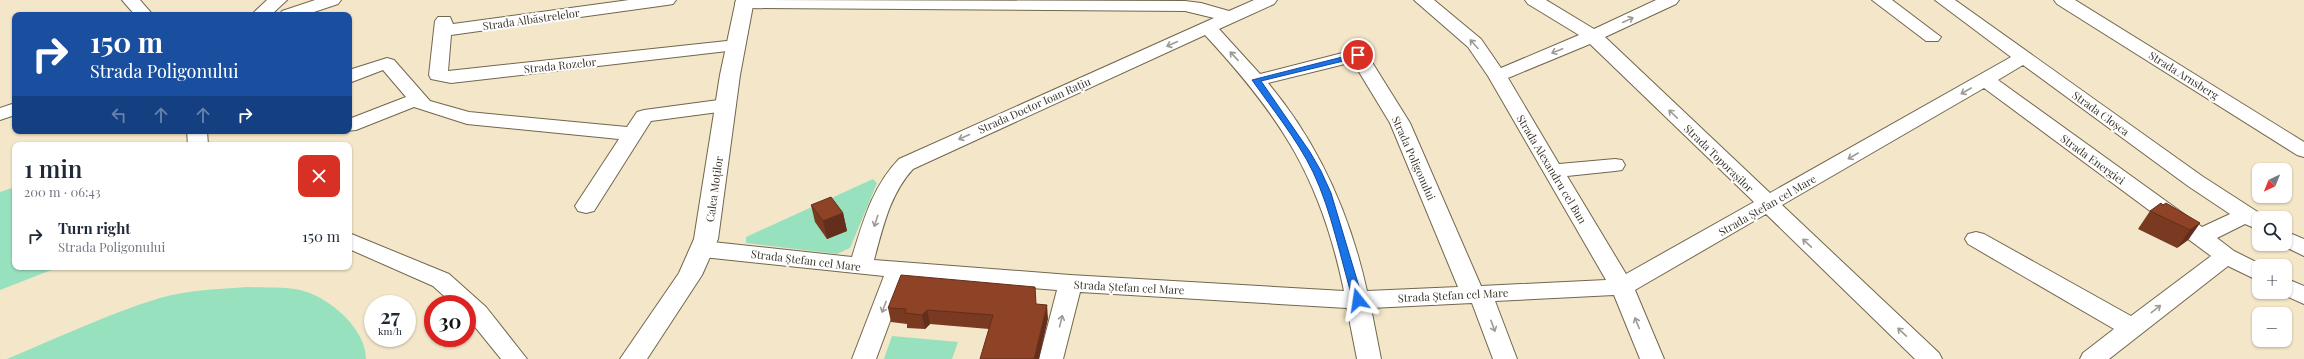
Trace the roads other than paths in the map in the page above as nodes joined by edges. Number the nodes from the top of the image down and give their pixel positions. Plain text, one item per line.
1 (131, 0) edge
2 (278, 0) edge
3 (332, 0) edge
4 (667, 0) edge
5 (1268, 0) edge
6 (1423, 0) edge
7 (1534, 0) edge
8 (1670, 0) edge
9 (1881, 0) edge
10 (1944, 0) edge
11 (2063, 0) edge
12 (745, 2) edge
13 (141, 12) edge
14 (264, 12) edge
15 (297, 12) edge
16 (1231, 17) junction
17 (444, 26) joint
18 (1208, 28) junction
19 (1593, 36) junction
20 (1932, 37) dead end
21 (736, 45) junction
22 (2024, 57) junction
23 (352, 76) edge
24 (1497, 76) junction
25 (1256, 80) junction
26 (1986, 80) junction
27 (418, 99) junction
28 (726, 105) junction
29 (12, 110) edge
30 (0, 114) edge
31 (352, 125) edge
32 (632, 134) junction
33 (2304, 151) edge
34 (1615, 165) dead end
35 (1554, 171) junction
36 (1768, 205) junction
37 (586, 206) dead end
38 (2252, 219) edge
39 (2201, 238) junction
40 (1976, 239) dead end
41 (352, 241) edge
42 (2292, 242) edge
43 (2304, 248) edge
44 (703, 249) junction
45 (2226, 256) junction
46 (861, 267) junction
47 (2252, 269) edge
48 (898, 270) junction
49 (1070, 284) junction
50 (1622, 286) junction
51 (2292, 290) edge
52 (1477, 294) junction
53 (2304, 296) edge
54 (1358, 300) junction
55 (2132, 328) junction
56 (515, 359) edge
57 (633, 359) edge
58 (864, 359) edge
59 (1052, 359) edge
60 (1369, 359) edge
61 (1505, 359) edge
62 (1652, 359) edge
63 (1930, 359) edge
64 (2092, 359) edge

1 - 13 street
2 - 14 street
3 - 15 street
4 - 17 street, Strada Albăstrelelor
5 - 16 street, Strada Doctor Ioan Rațiu
24 -> 6 street, Strada Alexandru cel Bun
7 - 19 street, Strada Toporașilor
19 -> 8 street
9 - 20 street
10 - 22 street, Strada Cloșca
11 - 33 street, Strada Arnsberg
12 - 16 street
12 - 21 main road, Calea Moților
16 - 18 street, Strada Doctor Ioan Rațiu
17 - 21 street, Strada Rozelor
25 -> 18 street
18 -> 46 street, Strada Doctor Ioan Rațiu
19 -> 24 street
36 -> 19 street, Strada Toporașilor
21 - 28 main road, Calea Moților
22 - 26 street, Strada Ștefan cel Mare
22 - 38 street, Strada Cloșca
23 - 27 street
24 - 35 street, Strada Alexandru cel Bun
25 - 52 street, Strada Poligonului
25 - 54 street
26 -> 36 street, Strada Ștefan cel Mare
26 - 39 street, Strada Energiei
27 - 31 street
27 - 32 street
28 - 32 street
28 - 44 main road, Calea Moților
29 - 30 street
32 - 37 street
34 - 35 street
35 - 50 street, Strada Alexandru cel Bun
36 - 50 street, Strada Ștefan cel Mare
63 -> 36 street, Strada Toporașilor
38 - 39 street
39 - 45 street, Strada Energiei
40 - 55 street
41 - 56 street
42 - 43 street
44 - 46 street, Strada Ștefan cel Mare
44 - 57 main road, Calea Moților
45 - 47 street, Strada Energiei
55 -> 45 street
46 - 48 street, Strada Ștefan cel Mare
48 - 49 street, Strada Ștefan cel Mare
48 -> 58 street
49 - 54 street, Strada Ștefan cel Mare
59 -> 49 street
50 - 52 street, Strada Ștefan cel Mare
62 -> 50 street, Strada Alexandru cel Bun
51 - 53 street
52 - 54 street, Strada Ștefan cel Mare
52 -> 61 street, Strada Poligonului
54 - 60 street
55 - 64 street

